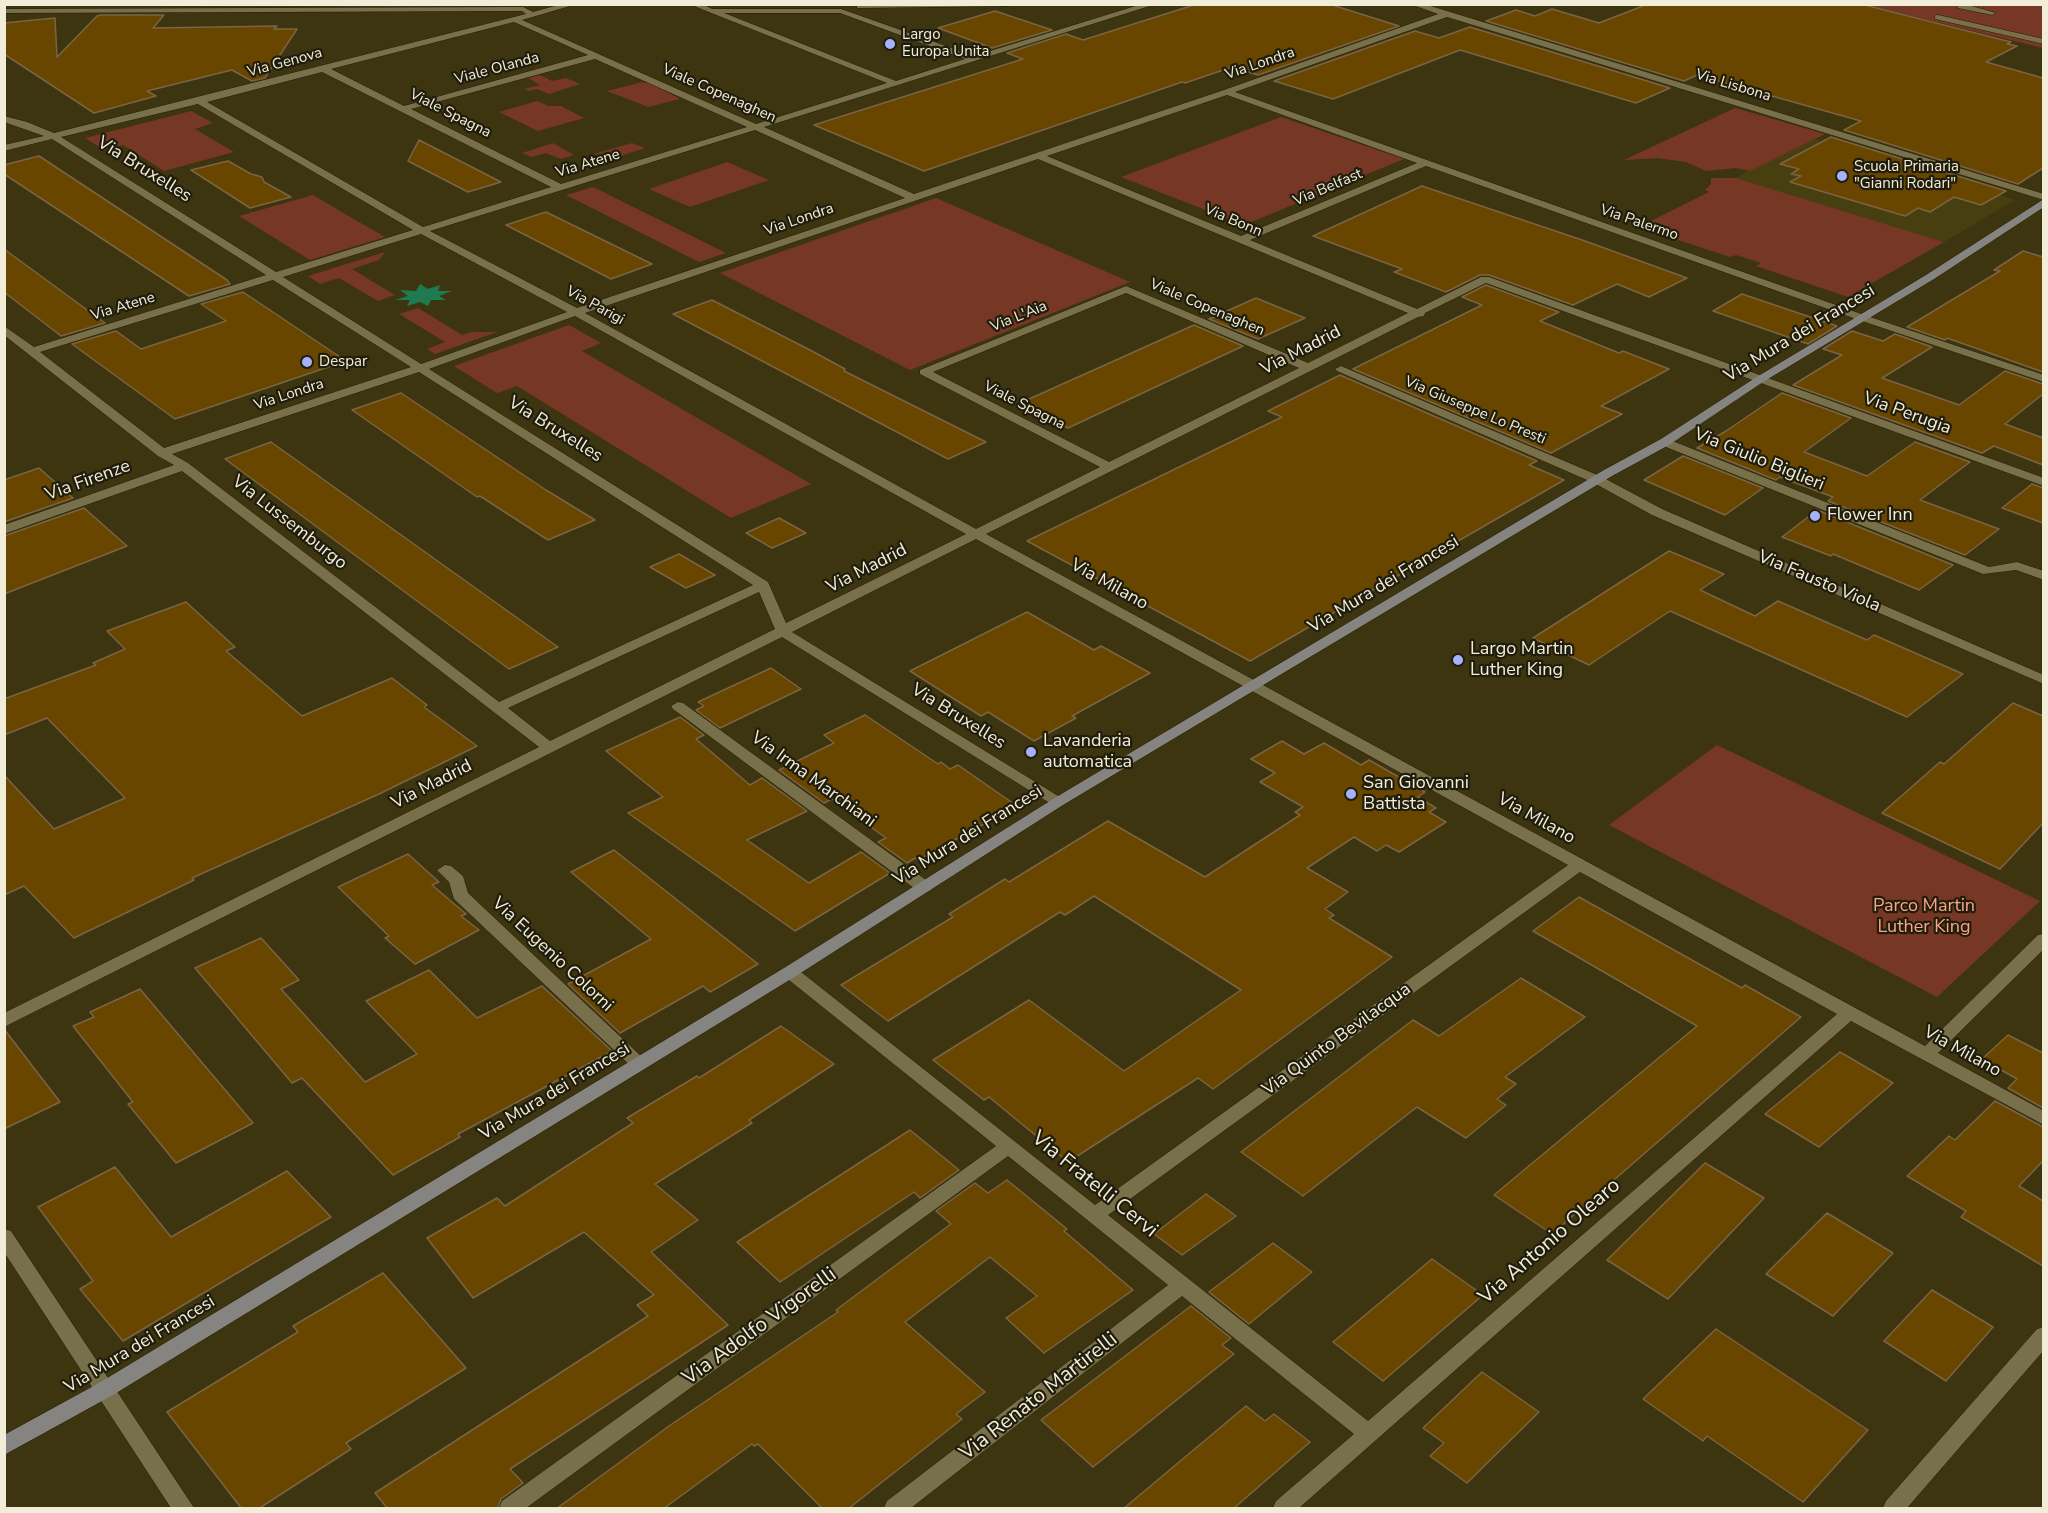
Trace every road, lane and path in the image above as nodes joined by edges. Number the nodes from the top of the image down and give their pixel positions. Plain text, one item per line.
1 (573, 4) edge
2 (693, 4) edge
3 (1009, 4) edge
4 (1115, 4) edge
5 (1152, 4) edge
6 (1414, 4) edge
7 (1962, 5) edge
8 (860, 6) edge
9 (4, 11) edge
10 (710, 11) junction
11 (768, 11) junction
12 (1132, 11) junction
13 (1992, 13) dead end
14 (535, 14) junction
15 (1446, 14) junction
16 (514, 19) junction
17 (742, 23) junction
18 (2043, 42) edge
19 (595, 56) junction
20 (973, 59) junction
21 (324, 69) junction
22 (894, 83) junction
23 (1227, 92) junction
24 (199, 101) junction
25 (405, 108) junction
26 (4, 119) edge
27 (755, 127) junction
28 (55, 137) junction
29 (4, 148) edge
30 (1036, 155) junction
31 (1427, 162) junction
32 (561, 188) junction
33 (912, 197) junction
34 (2043, 197) edge
35 (2043, 202) edge
36 (423, 231) junction
37 (1240, 240) junction
38 (276, 276) junction
39 (1126, 289) joint
40 (576, 312) junction
41 (1420, 314) junction
42 (1863, 318) junction
43 (4, 329) edge
44 (32, 351) junction
45 (420, 368) junction
46 (1310, 368) junction
47 (1341, 369) dead end
48 (924, 372) joint
49 (2043, 379) edge
50 (1759, 380) junction
51 (1665, 442) junction
52 (162, 453) junction
53 (184, 466) junction
54 (1112, 468) junction
55 (1598, 480) junction
56 (2043, 483) edge
57 (4, 530) edge
58 (978, 535) junction
59 (2043, 576) edge
60 (763, 585) junction
61 (783, 632) junction
62 (2043, 680) edge
63 (1252, 686) junction
64 (678, 706) dead end
65 (497, 708) junction
66 (550, 748) junction
67 (1058, 802) junction
68 (1579, 865) junction
69 (445, 870) dead end
70 (924, 886) junction
71 (2043, 939) edge
72 (790, 972) junction
73 (1849, 1013) junction
74 (4, 1021) edge
75 (1926, 1055) junction
76 (639, 1064) junction
77 (2043, 1119) edge
78 (1009, 1146) junction
79 (1095, 1215) junction
80 (4, 1236) edge
81 (1182, 1285) junction
82 (2043, 1335) edge
83 (106, 1389) junction
84 (1368, 1433) junction
85 (4, 1446) edge
86 (183, 1509) edge
87 (510, 1509) edge
88 (895, 1509) edge
89 (1284, 1509) edge
90 (1894, 1509) edge

1 - 14 street, Via Genova
2 - 10 street
3 - 8 street
4 - 12 street
5 - 12 street, Via Atene
6 - 15 street, Via Lisbona
7 - 13 street
7 - 18 street
9 - 14 street
10 - 11 street
10 - 17 street
11 - 17 street
11 - 20 street
12 - 20 street, Via Atene
14 - 16 street, Via Genova
15 - 23 street, Via Londra
15 - 34 street, Via Lisbona
16 - 19 street, Viale Copenaghen
16 - 21 street, Via Genova
17 - 22 street
19 - 25 street, Viale Olanda
19 - 27 street, Viale Copenaghen
20 - 22 street, Via Atene
21 - 24 street, Via Genova
21 - 25 street, Viale Spagna
22 - 27 street, Via Atene
23 - 30 street, Via Londra
23 - 31 street, Via Palermo
24 - 28 street, Via Genova
24 - 36 street, Via Parigi
25 - 32 street, Viale Spagna
26 - 28 street, Via Bruxelles
27 - 32 street, Via Atene
27 - 33 street, Viale Copenaghen
28 - 29 street, Via Genova
28 - 38 street, Via Bruxelles
30 - 33 street, Via Londra
30 - 37 street, Via Bonn
31 - 37 street, Via Belfast
31 - 42 street, Via Palermo
32 - 36 street, Via Atene
33 - 40 street, Via Londra
35 - 42 street, Via Mura dei Francesi
36 - 38 street, Via Atene
36 - 40 street, Via Parigi
37 - 41 street, Via Bonn
38 - 44 street, Via Atene
38 - 45 street, Via Bruxelles
39 - 46 street, Viale Copenaghen
39 - 48 street, Via L'Aia
40 - 45 street, Via Londra
40 - 58 street, Via Parigi
41 - 46 street, Via Madrid
41 - 50 street, Via Madrid
42 - 49 street, Via Palermo
42 - 50 street, Via Mura dei Francesi
43 - 44 street, Via Lussemburgo
44 - 52 street, Via Lussemburgo
45 - 52 street, Via Londra
45 - 60 street, Via Bruxelles
46 - 54 street, Via Madrid
47 - 55 street, Via Giuseppe Lo Presti
48 - 54 street, Viale Spagna
50 - 51 street, Via Mura dei Francesi
50 - 56 street, Via Perugia
51 - 55 street, Via Mura dei Francesi
51 - 59 street, Via Giulio Biglieri
52 - 53 street, Via Lussemburgo
53 - 57 street, Via Firenze
53 - 65 street, Via Lussemburgo
54 - 58 street, Via Madrid
55 - 62 street, Via Fausto Viola
55 - 63 street, Via Mura dei Francesi
58 - 61 street, Via Madrid
58 - 63 street, Via Milano
60 - 61 street
60 - 65 street
61 - 66 street, Via Madrid
61 - 67 street, Via Bruxelles
63 - 67 street, Via Mura dei Francesi
63 - 68 street, Via Milano
64 - 70 street, Via Irma Marchiani
65 - 66 street, Via Lussemburgo
66 - 74 street, Via Madrid
67 - 70 street, Via Mura dei Francesi
68 - 73 street, Via Milano
68 - 79 street, Via Quinto Bevilacqua
69 - 76 street, Via Eugenio Colorni
70 - 72 street, Via Mura dei Francesi
71 - 75 street
72 - 76 street, Via Mura dei Francesi
72 - 78 street, Via Fratelli Cervi
73 - 75 street, Via Milano
73 - 84 street, Via Antonio Olearo
75 - 77 street, Via Milano
76 - 83 street, Via Mura dei Francesi
78 - 79 street, Via Fratelli Cervi
78 - 87 street, Via Adolfo Vigorelli
79 - 81 street, Via Fratelli Cervi
80 - 83 street
81 - 84 street, Via Fratelli Cervi
81 - 88 street, Via Renato Martirelli
82 - 90 street
83 - 85 street, Via Mura dei Francesi
83 - 86 street
84 - 89 street, Via Antonio Olearo

